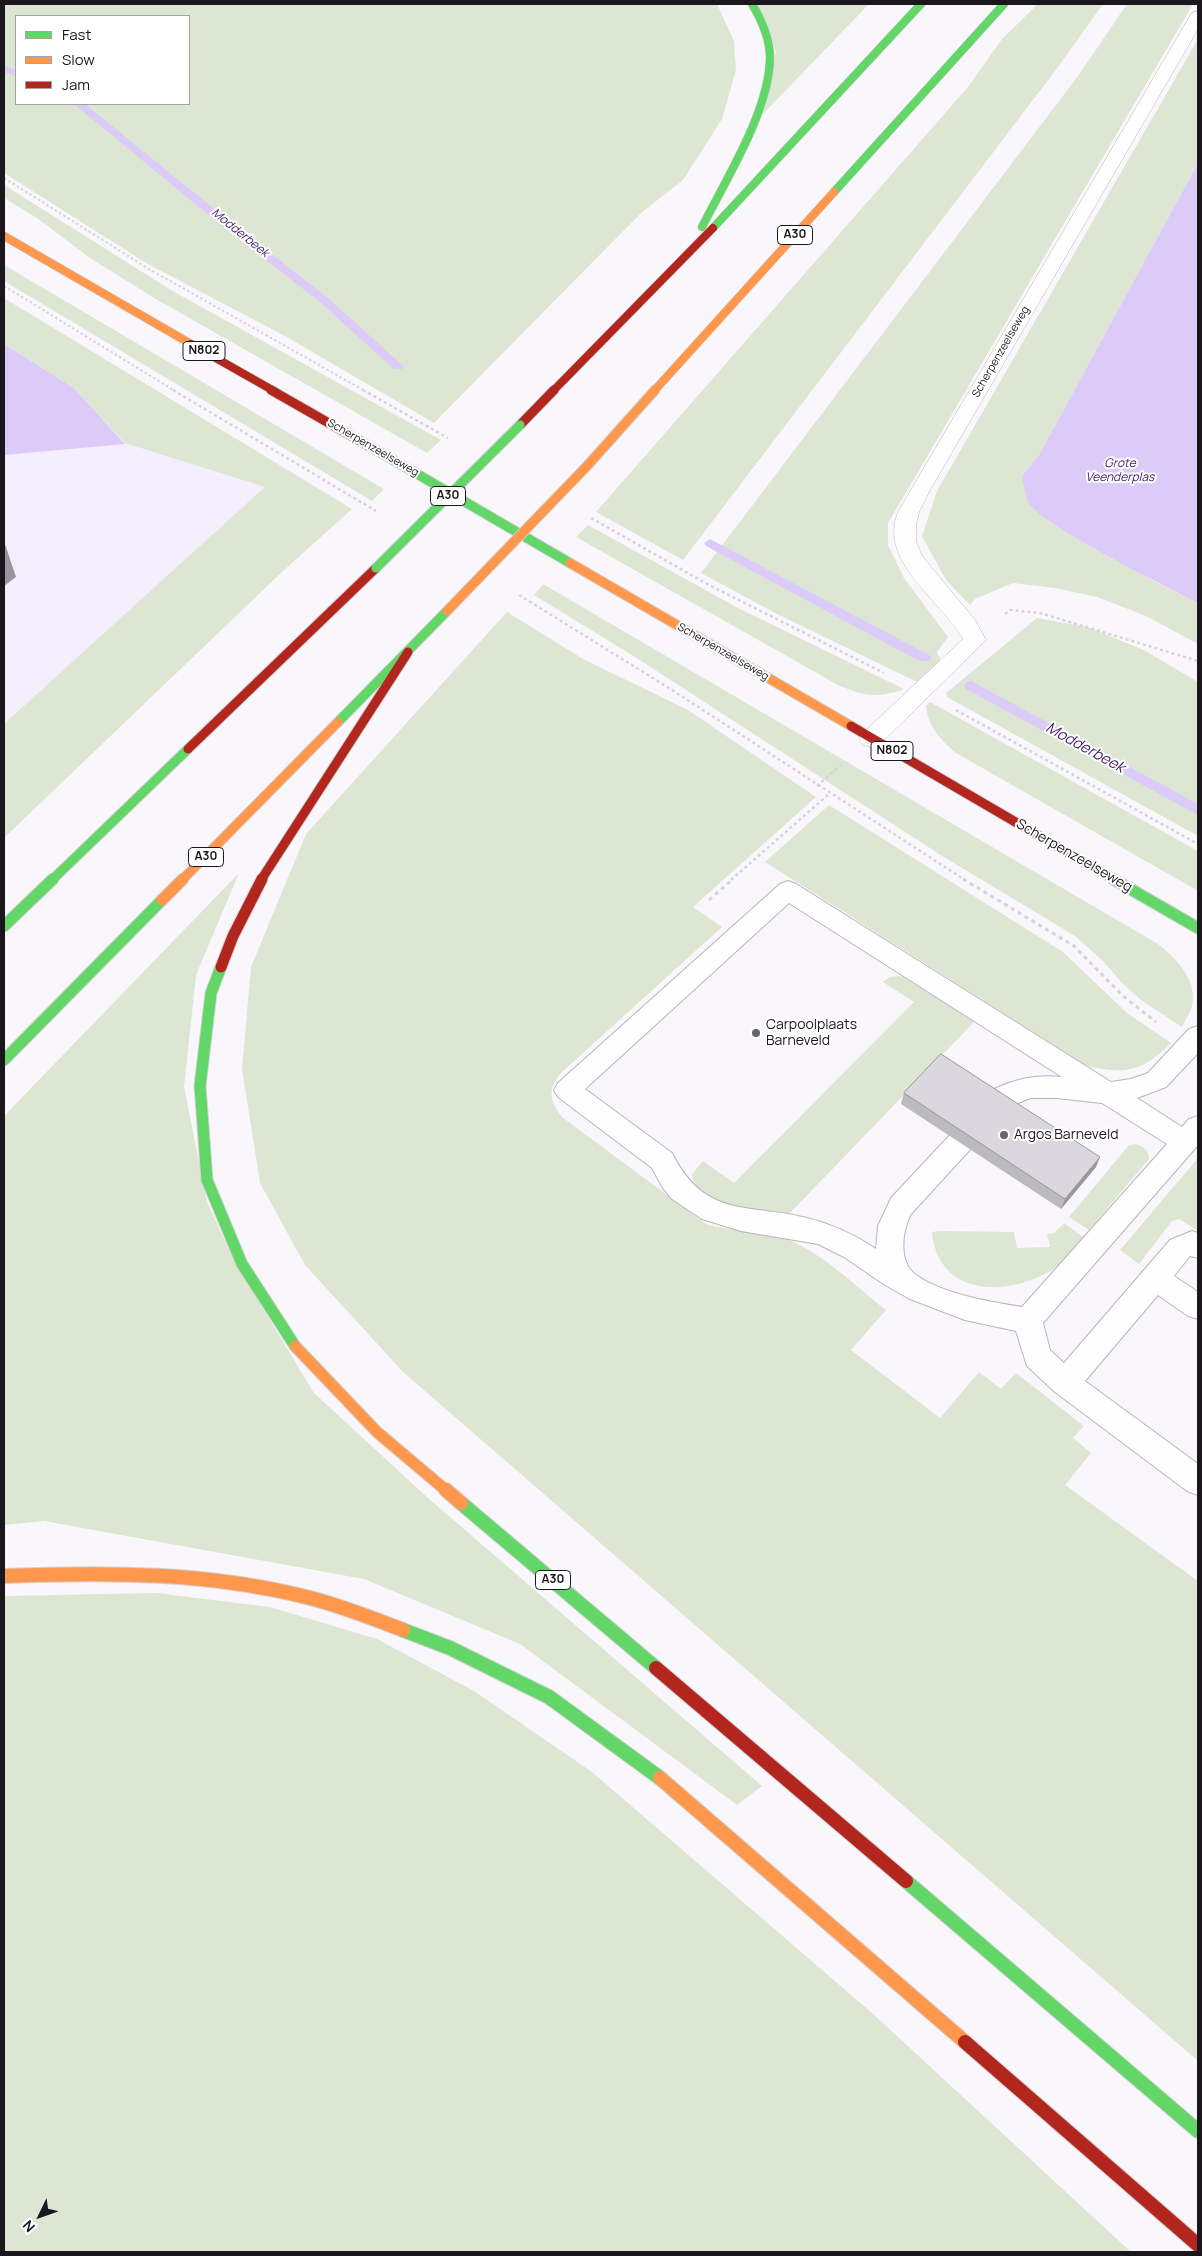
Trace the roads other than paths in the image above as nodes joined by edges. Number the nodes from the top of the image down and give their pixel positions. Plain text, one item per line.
1 (752, 4) edge
2 (921, 4) edge
3 (1004, 4) edge
4 (1198, 16) edge
5 (4, 236) edge
6 (689, 254) junction
7 (408, 652) junction
8 (871, 738) junction
9 (4, 926) edge
10 (1198, 928) edge
11 (1195, 1040) edge
12 (4, 1060) edge
13 (1109, 1093) junction
14 (1192, 1135) edge
15 (1198, 1246) edge
16 (1155, 1278) junction
17 (904, 1282) junction
18 (1198, 1307) edge
19 (1028, 1320) junction
20 (1065, 1383) junction
21 (1198, 1481) edge
22 (4, 1576) edge
23 (1198, 2130) edge
24 (1198, 2245) edge

1 - 6 main road, A30
2 - 6 main road, A30
3 - 7 main road, A30, bridge
4 - 8 street, Scherpenzeelseweg
5 - 8 main road, Scherpenzeelseweg / N802
6 - 9 main road, A30, bridge
7 - 12 main road, A30
7 - 23 main road, A30
8 - 10 main road, Scherpenzeelseweg / N802
11 - 13 lane
13 - 14 lane
13 - 17 lane
13 - 17 lane
14 - 19 lane
15 - 16 lane
16 - 18 lane
16 - 20 lane
17 - 19 lane
19 - 20 lane
20 - 21 lane
22 - 24 main road

